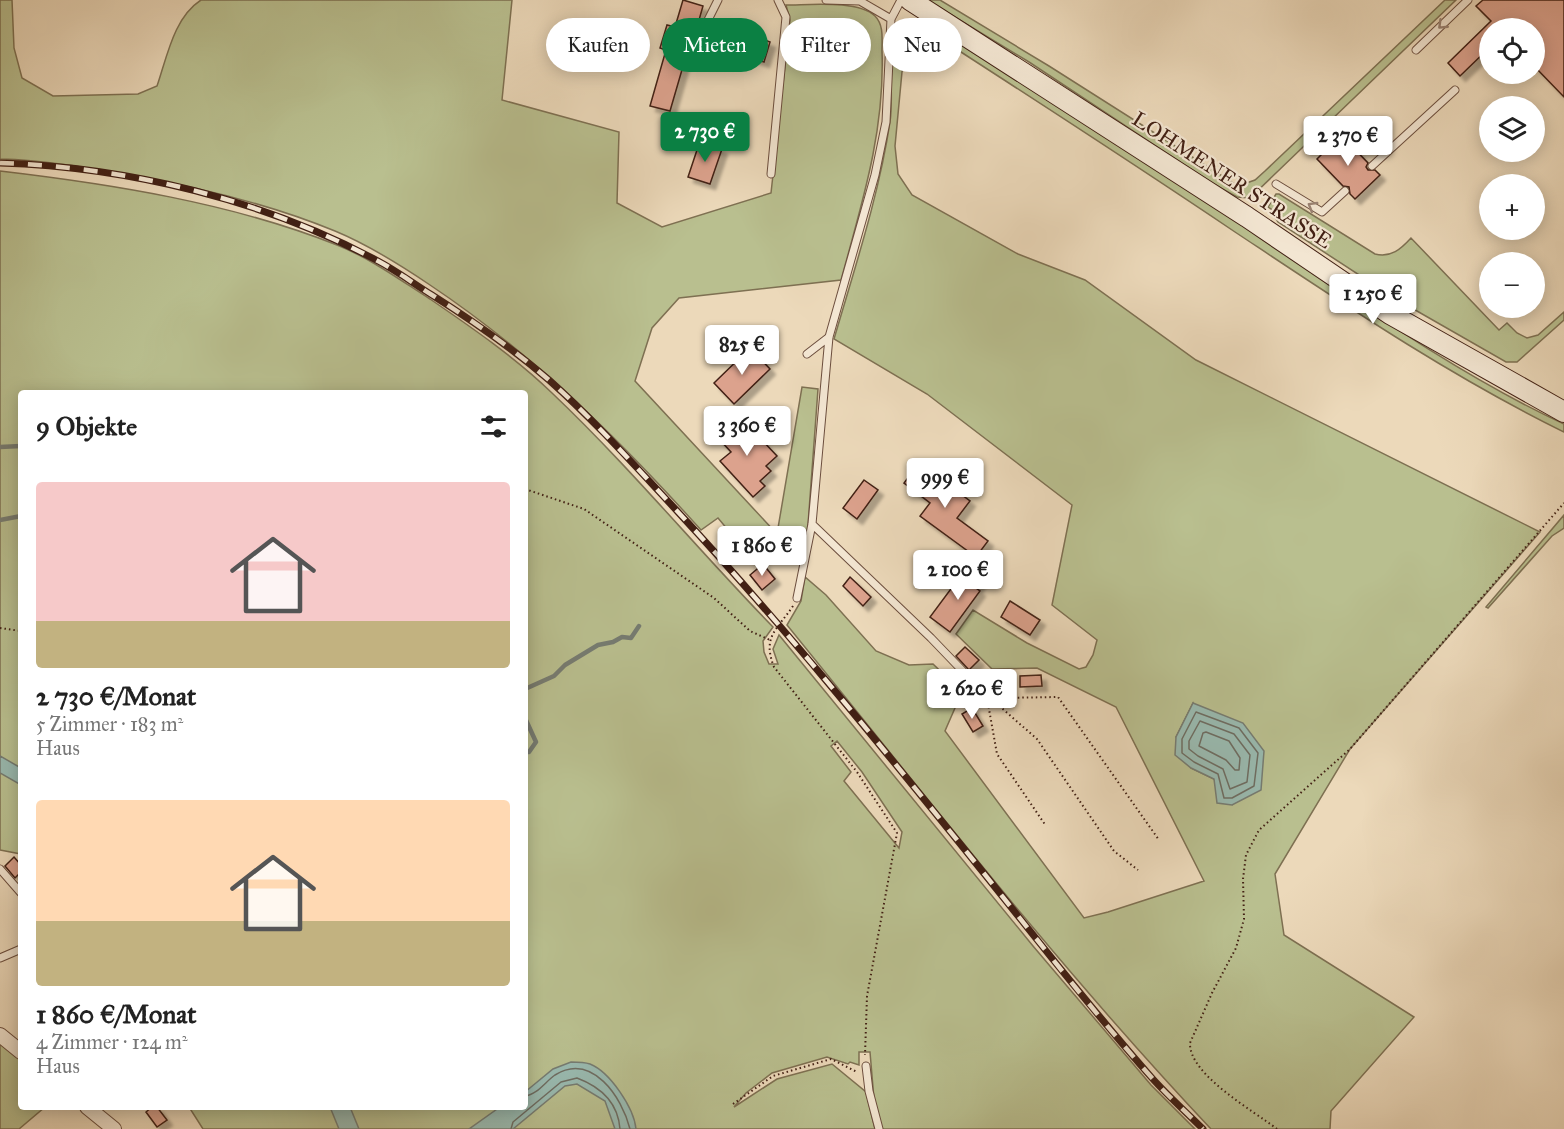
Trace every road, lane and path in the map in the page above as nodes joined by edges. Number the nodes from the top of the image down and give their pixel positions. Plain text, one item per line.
1 (718, 0) edge
2 (778, 0) edge
3 (826, 0) edge
4 (901, 0) edge
5 (910, 0) edge
6 (1468, 0) edge
7 (709, 18) edge
8 (889, 18) edge
9 (892, 18) edge
10 (1416, 50) dead end
11 (888, 72) edge
12 (1455, 90) dead end
13 (1372, 166) dead end
14 (771, 174) dead end
15 (1276, 184) dead end
16 (1345, 191) dead end
17 (829, 337) junction
18 (807, 354) dead end
19 (1564, 412) edge
20 (528, 490) edge
21 (1564, 503) edge
22 (812, 524) junction
23 (797, 598) joint
24 (0, 628) edge
25 (18, 631) edge
26 (770, 640) junction
27 (984, 693) junction
28 (1047, 826) dead end
29 (1160, 840) dead end
30 (0, 869) edge
31 (1138, 870) dead end
32 (18, 890) edge
33 (18, 950) edge
34 (0, 958) edge
35 (0, 1035) edge
36 (18, 1050) edge
37 (866, 1066) joint
38 (867, 1077) junction
39 (733, 1104) dead end
40 (91, 1110) edge
41 (114, 1129) edge
42 (879, 1129) edge
43 (1278, 1129) edge

1 - 7 lane
2 - 14 lane
3 - 8 lane
4 - 9 lane
5 - 19 main road, LOHMENER STRASSE
6 -> 10 lane
11 - 17 lane
12 - 13 lane
16 -> 15 lane
17 - 18 lane
17 - 22 lane
20 - 26 path
21 - 43 path
22 - 23 lane
22 - 27 lane
23 - 26 path
24 - 25 path
26 - 37 path
27 - 28 path
27 - 29 path
27 - 31 path
30 - 32 lane
33 - 34 lane
35 - 36 street
37 - 38 lane
38 - 39 path
38 - 42 lane
40 - 41 street

